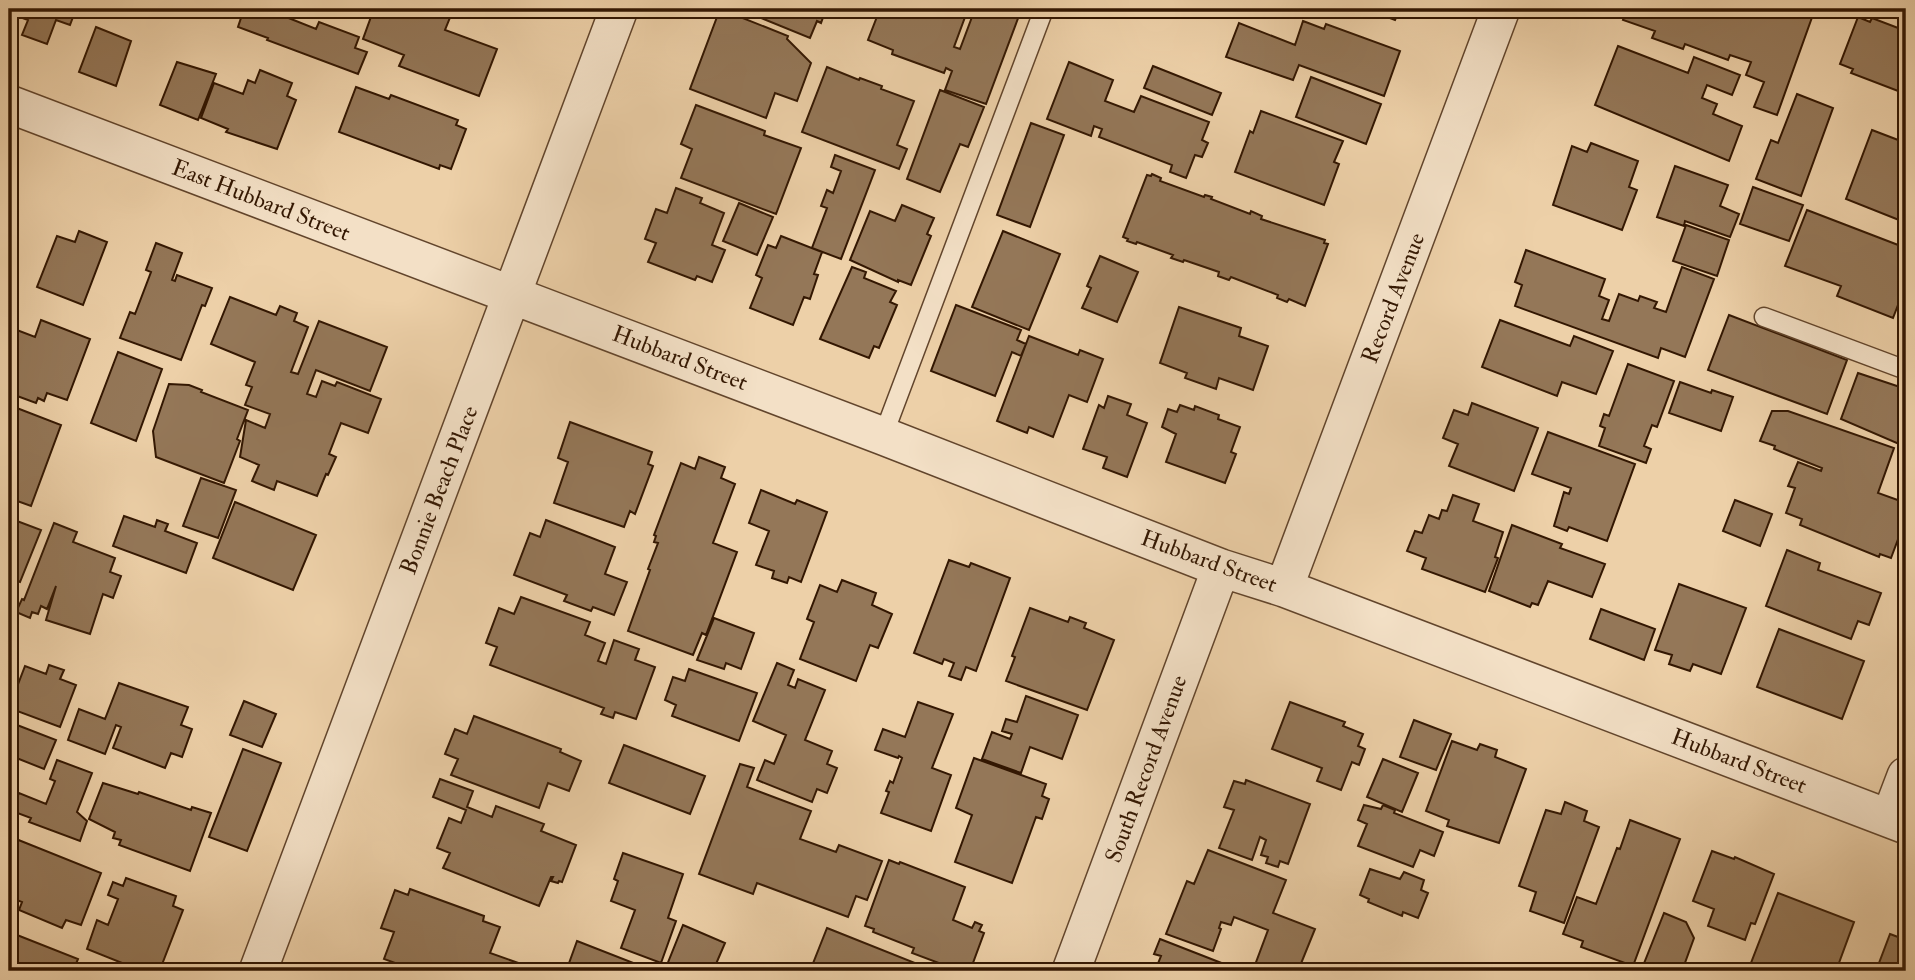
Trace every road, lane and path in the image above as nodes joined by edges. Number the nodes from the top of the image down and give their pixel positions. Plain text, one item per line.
1 (619, 9) edge
2 (1044, 9) edge
3 (1501, 9) edge
4 (9, 104) edge
5 (513, 295) junction
6 (1763, 317) dead end
7 (1906, 370) edge
8 (883, 436) junction
9 (1221, 568) junction
10 (1284, 588) junction
11 (1906, 776) edge
12 (1898, 822) edge
13 (258, 971) edge
14 (1070, 971) edge

1 - 5 street, Bonnie Beach Place
2 - 8 lane
3 - 10 street, Record Avenue
4 - 5 street, East Hubbard Street
5 - 8 street, Hubbard Street
5 - 13 street, Bonnie Beach Place
6 - 7 lane
8 - 9 street, Hubbard Street
9 - 10 street, Hubbard Street
9 - 14 street, South Record Avenue
10 - 12 street, Hubbard Street
11 - 12 street

